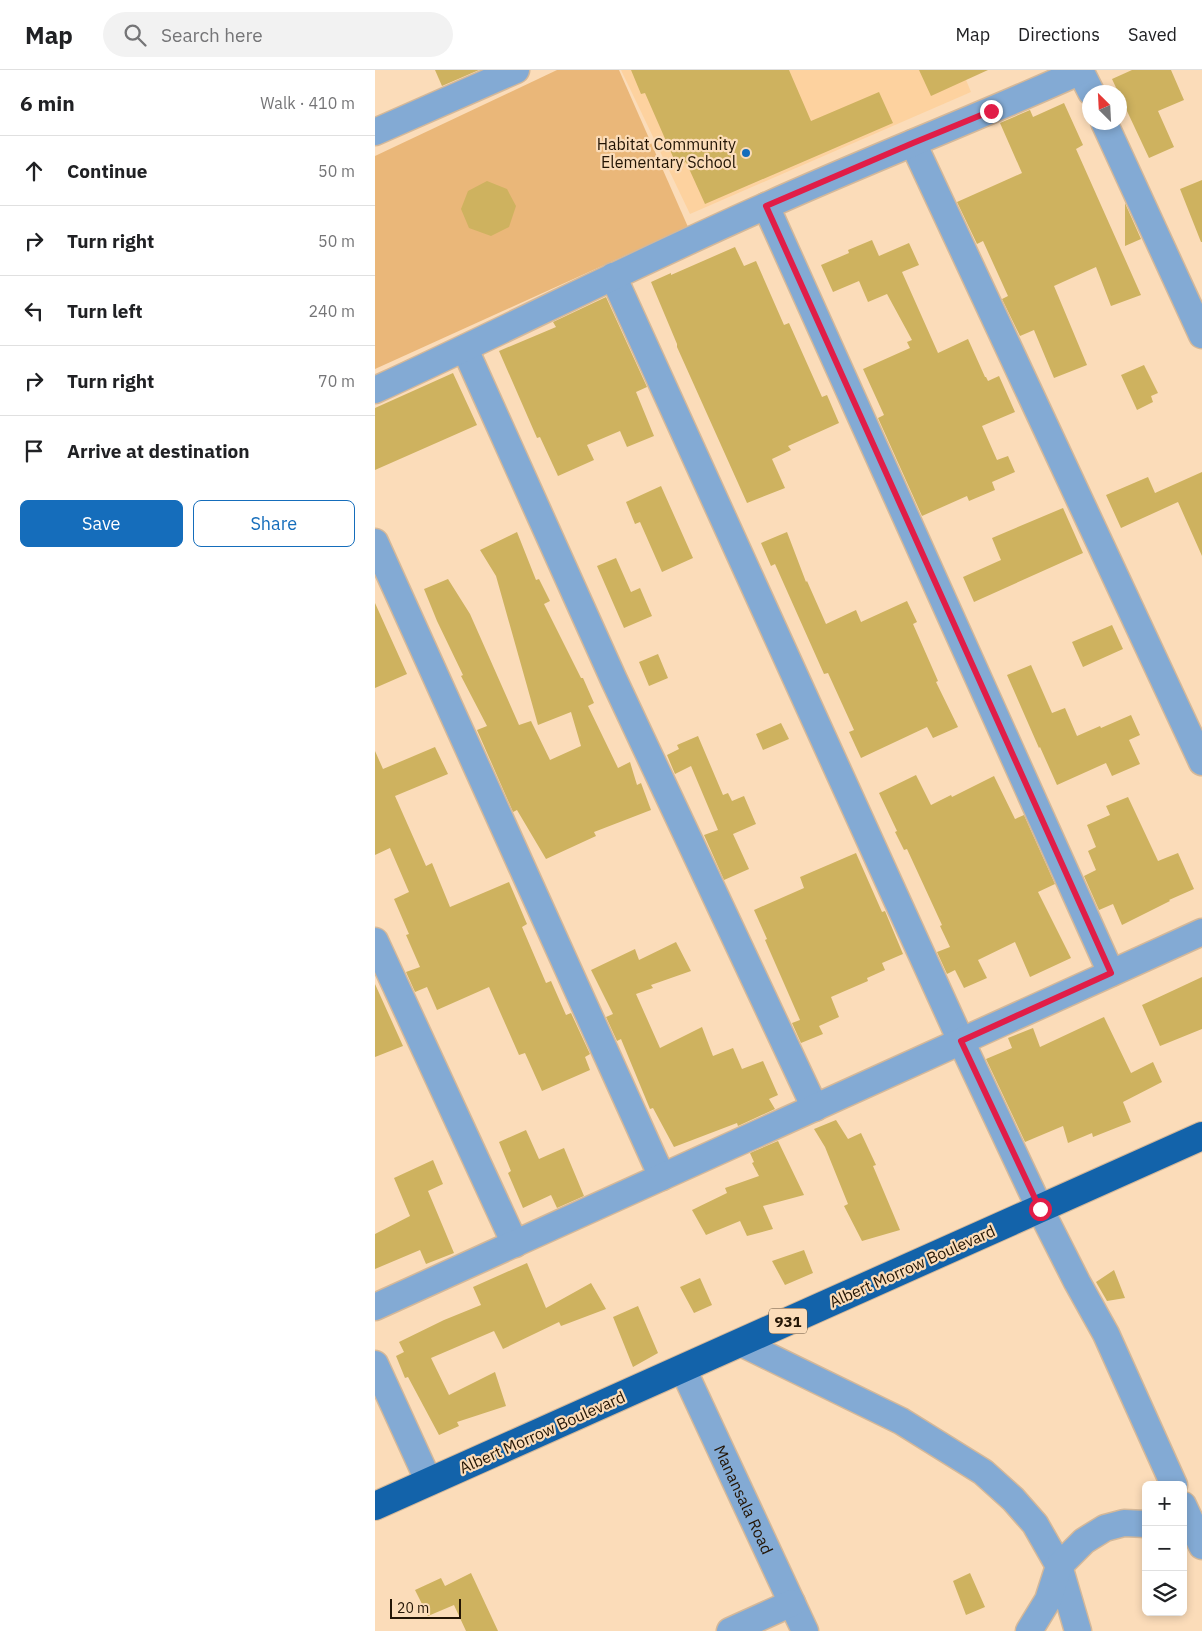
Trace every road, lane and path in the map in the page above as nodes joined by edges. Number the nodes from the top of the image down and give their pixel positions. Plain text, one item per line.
1 (509, 71) edge
2 (1084, 78) edge
3 (1109, 130) edge
4 (375, 132) edge
5 (913, 143) junction
6 (766, 206) junction
7 (613, 276) junction
8 (1202, 335) edge
9 (465, 349) junction
10 (375, 390) edge
11 (375, 542) edge
12 (1202, 762) edge
13 (1202, 932) edge
14 (375, 941) edge
15 (1111, 973) junction
16 (961, 1041) junction
17 (815, 1108) junction
18 (1202, 1136) edge
19 (662, 1177) junction
20 (1040, 1209) junction
21 (515, 1244) junction
22 (375, 1307) edge
23 (741, 1342) junction
24 (375, 1364) edge
25 (683, 1369) junction
26 (1172, 1481) edge
27 (429, 1482) junction
28 (375, 1506) edge
29 (1187, 1514) edge
30 (1142, 1524) edge
31 (1187, 1540) edge
32 (1202, 1546) edge
33 (1059, 1566) junction
34 (792, 1603) junction
35 (730, 1631) edge
36 (805, 1631) edge
37 (1029, 1631) edge
38 (1078, 1631) edge

1 - 4 street
2 - 5 street
3 - 8 street
5 - 6 street
5 - 12 street
6 - 7 street
6 - 15 street
7 - 9 street
7 - 16 street
9 - 10 street
9 - 17 street
11 - 19 street
13 - 15 street
14 - 21 street
15 - 16 street
16 - 17 street
16 - 20 street
17 - 19 street
18 - 20 highway, Albert Morrow Boulevard / 931
19 - 21 street
20 - 23 highway, Albert Morrow Boulevard / 931
20 - 26 street
21 - 22 street
23 - 25 highway, Albert Morrow Boulevard / 931
23 - 33 street
24 - 27 street
25 - 27 highway, Albert Morrow Boulevard / 931
25 - 34 street, Manansala Road
27 - 28 highway, Albert Morrow Boulevard / 931
29 - 32 street
30 - 33 street
31 - 32 street
33 - 37 street
33 - 38 street
34 - 35 street
34 - 36 street, Manansala Road

